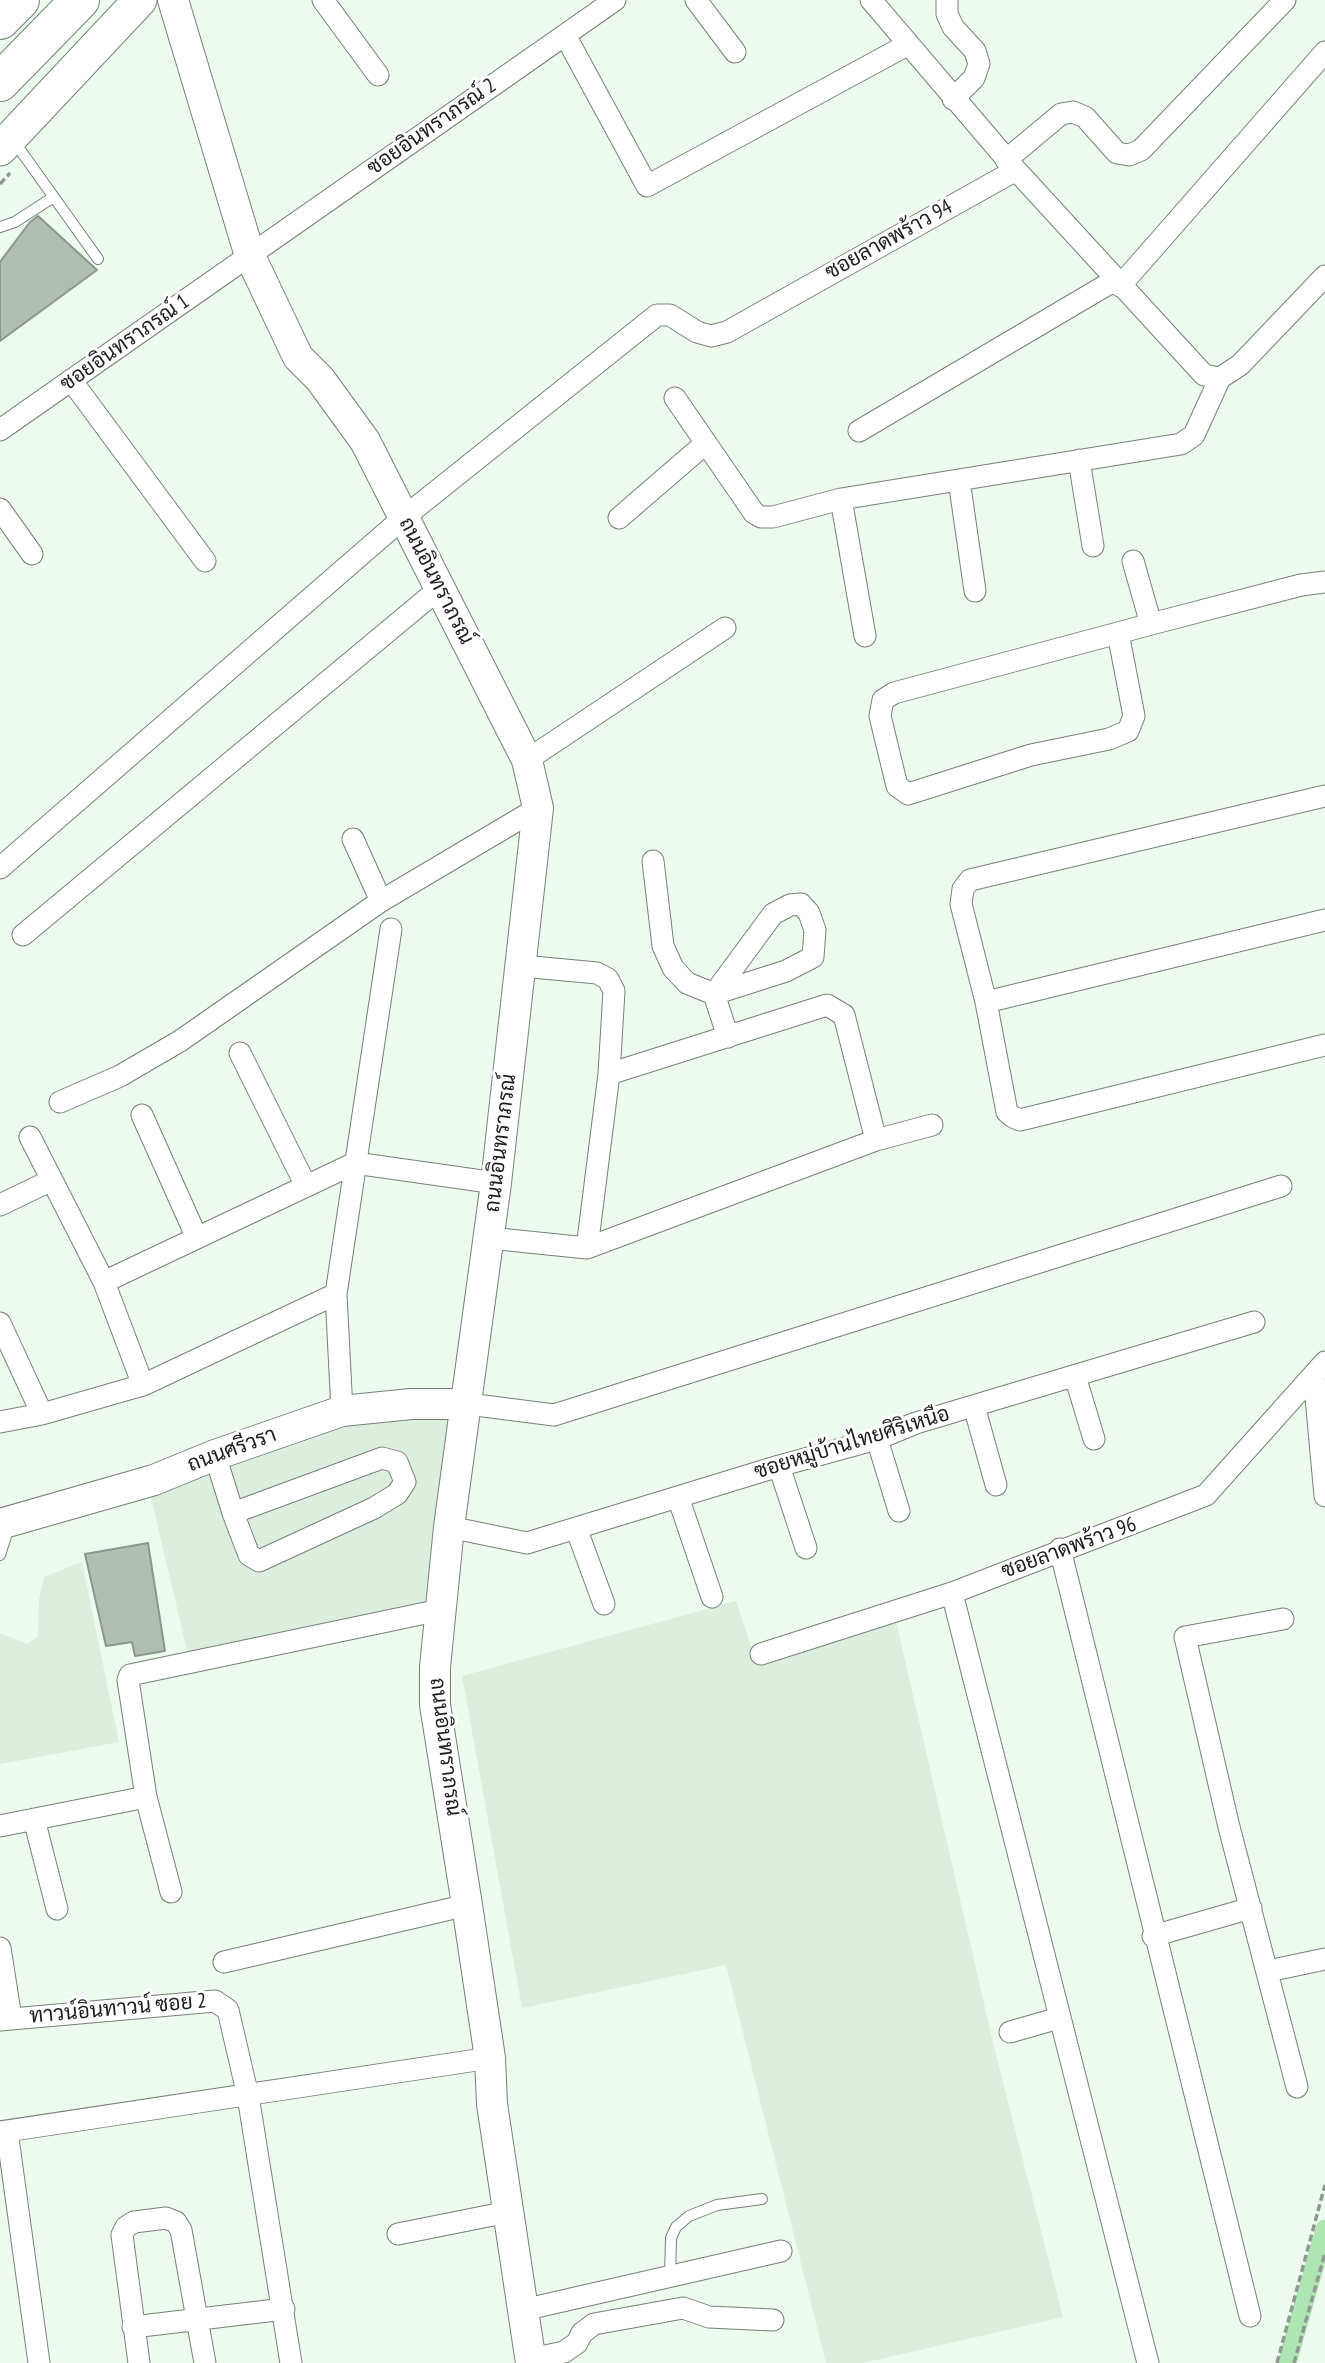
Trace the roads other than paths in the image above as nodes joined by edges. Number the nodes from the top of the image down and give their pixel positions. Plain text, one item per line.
1 (20, 0) edge
2 (80, 0) edge
3 (131, 0) edge
4 (140, 0) edge
5 (173, 0) edge
6 (323, 0) edge
7 (615, 0) edge
8 (696, 0) edge
9 (871, 0) edge
10 (947, 0) edge
11 (1285, 0) edge
12 (0, 20) edge
13 (565, 35) junction
14 (908, 46) junction
15 (735, 52) dead end
16 (1325, 52) edge
17 (378, 75) dead end
18 (0, 82) edge
19 (953, 99) junction
20 (4, 133) edge
21 (1011, 165) junction
22 (52, 198) junction
23 (0, 227) edge
24 (250, 256) junction
25 (98, 259) dead end
26 (1325, 276) edge
27 (1118, 283) junction
28 (1220, 378) junction
29 (72, 380) junction
30 (675, 398) dead end
31 (0, 430) edge
32 (859, 431) dead end
33 (706, 443) junction
34 (1079, 460) junction
35 (960, 480) junction
36 (841, 499) junction
37 (0, 509) edge
38 (403, 518) junction
39 (619, 518) dead end
40 (1093, 546) dead end
41 (32, 554) dead end
42 (205, 561) dead end
43 (1133, 561) dead end
44 (1325, 582) edge
45 (439, 588) junction
46 (975, 592) dead end
47 (1151, 624) junction
48 (725, 628) dead end
49 (1118, 633) junction
50 (865, 636) dead end
51 (527, 760) junction
52 (1325, 796) edge
53 (538, 808) junction
54 (353, 839) dead end
55 (653, 861) dead end
56 (0, 868) edge
57 (381, 901) junction
58 (1325, 920) edge
59 (391, 929) dead end
60 (23, 935) dead end
61 (522, 966) junction
62 (714, 994) junction
63 (986, 1002) junction
64 (729, 1037) junction
65 (1325, 1045) edge
66 (240, 1053) dead end
67 (609, 1074) junction
68 (60, 1102) dead end
69 (142, 1115) dead end
70 (932, 1125) dead end
71 (30, 1137) dead end
72 (876, 1140) junction
73 (355, 1163) junction
74 (52, 1180) junction
75 (496, 1183) junction
76 (306, 1186) junction
77 (1281, 1186) dead end
78 (0, 1205) edge
79 (197, 1238) junction
80 (489, 1238) junction
81 (587, 1248) junction
82 (104, 1282) junction
83 (336, 1294) junction
84 (1254, 1322) dead end
85 (0, 1323) edge
86 (1319, 1369) edge
87 (1075, 1376) junction
88 (142, 1385) junction
89 (468, 1404) junction
90 (974, 1406) junction
91 (342, 1411) junction
92 (42, 1414) junction
93 (0, 1422) edge
94 (1094, 1438) dead end
95 (877, 1439) junction
96 (215, 1455) junction
97 (779, 1466) junction
98 (996, 1485) dead end
99 (1325, 1496) edge
100 (678, 1497) junction
101 (899, 1511) dead end
102 (233, 1513) junction
103 (6, 1523) edge
104 (449, 1527) junction
105 (576, 1528) junction
106 (806, 1548) dead end
107 (1060, 1549) junction
108 (0, 1555) edge
109 (953, 1593) junction
110 (712, 1597) dead end
111 (604, 1604) dead end
112 (440, 1610) junction
113 (1283, 1619) dead end
114 (761, 1654) dead end
115 (146, 1797) junction
116 (34, 1819) junction
117 (0, 1826) edge
118 (171, 1892) dead end
119 (467, 1905) junction
120 (1251, 1908) junction
121 (57, 1909) dead end
122 (1153, 1936) junction
123 (0, 1948) edge
124 (1325, 1959) edge
125 (224, 1962) dead end
126 (1268, 1971) junction
127 (1059, 2018) junction
128 (6, 2019) edge
129 (1010, 2032) dead end
130 (489, 2058) junction
131 (1297, 2087) dead end
132 (248, 2096) junction
133 (4, 2131) edge
134 (762, 2199) dead end
135 (508, 2212) junction
136 (398, 2234) dead end
137 (781, 2251) dead end
138 (670, 2276) junction
139 (284, 2309) junction
140 (523, 2310) junction
141 (1250, 2316) dead end
142 (197, 2319) junction
143 (773, 2320) dead end
144 (133, 2327) junction
145 (531, 2361) edge
146 (39, 2363) edge
147 (139, 2363) edge
148 (205, 2363) edge
149 (291, 2363) edge
150 (1148, 2363) edge

1 - 12 highway
2 - 18 highway
3 - 20 main road
4 - 20 main road
5 - 24 street, ถนนอินทราภรณ์
6 - 17 street
7 - 13 street, ซอยอินทราภรณ์ 2
8 - 15 street
9 - 14 street
10 - 19 street
11 - 21 street
13 - 14 street
13 - 24 street, ซอยอินทราภรณ์ 2
14 - 19 street
16 - 27 street
19 - 21 street
20 - 22 lane
21 - 27 street
21 - 38 street, ซอยลาดพร้าว 94
22 - 23 lane
22 - 25 lane
24 - 29 street, ซอยอินทราภรณ์ 1
24 - 38 street, ถนนอินทราภรณ์
26 - 28 street
27 - 28 street
27 - 32 street
28 - 34 street
29 - 31 street, ซอยอินทราภรณ์ 1
29 - 42 street
30 - 33 street
33 - 36 street
33 - 39 street
34 - 35 street
34 - 40 street
35 - 36 street
35 - 46 street
36 - 50 street
37 - 41 street
38 - 45 street, ถนนอินทราภรณ์
38 - 56 street
43 - 47 street
44 - 47 street
45 - 51 street, ถนนอินทราภรณ์
45 - 60 street
47 - 49 street
48 - 51 street
49 - 49 street
51 - 53 street, ถนนอินทราภรณ์
52 - 63 street
53 - 57 street
53 - 61 street, ถนนอินทราภรณ์
54 - 57 street
55 - 62 street
57 - 68 street
58 - 63 street
59 - 73 street
61 - 67 street
61 - 75 street, ถนนอินทราภรณ์
62 - 62 street
62 - 64 street
63 - 65 street
64 - 67 street
64 - 72 street
66 - 76 street
67 - 81 street
69 - 79 street
70 - 72 street
71 - 74 street
72 - 81 street
73 - 75 street
73 - 76 street
73 - 83 street
74 - 78 street
74 - 82 street
75 - 80 street, ถนนอินทราภรณ์
76 - 79 street
77 - 89 street
79 - 82 street
80 - 81 street
80 - 89 street, ถนนอินทราภรณ์
82 - 88 street
83 - 88 street
83 - 91 street
84 - 87 street, ซอยหมู่บ้านไทยศิริเหนือ
85 - 92 street
86 - 99 street
86 - 107 street, ซอยลาดพร้าว 96
87 - 90 street, ซอยหมู่บ้านไทยศิริเหนือ
87 - 94 street
88 - 92 street
89 - 91 street, ถนนศรีวรา
89 - 104 street, ถนนอินทราภรณ์
90 - 95 street, ซอยหมู่บ้านไทยศิริเหนือ
90 - 98 street
91 - 96 street, ถนนศรีวรา
92 - 93 street
95 - 97 street, ซอยหมู่บ้านไทยศิริเหนือ
95 - 101 street
96 - 102 street
96 - 103 street, ถนนศรีวรา
97 - 100 street, ซอยหมู่บ้านไทยศิริเหนือ
97 - 106 street
100 - 105 street, ซอยหมู่บ้านไทยศิริเหนือ
100 - 110 street
102 - 102 street
103 - 108 lane
104 - 105 street, ซอยหมู่บ้านไทยศิริเหนือ
104 - 112 street, ถนนอินทราภรณ์
105 - 111 street
107 - 109 street, ซอยลาดพร้าว 96
107 - 122 street
109 - 114 street, ซอยลาดพร้าว 96
109 - 127 street
112 - 115 street
112 - 119 street, ถนนอินทราภรณ์
113 - 120 street
115 - 116 street
115 - 118 street
116 - 117 street
116 - 121 street
119 - 125 street
119 - 130 street, ถนนอินทราภรณ์
120 - 122 street
120 - 126 street
122 - 141 street
123 - 128 street
124 - 126 street
126 - 131 street
127 - 129 street
127 - 150 street
128 - 132 street, ทาวน์อินทาวน์ ซอย 2
130 - 132 street
130 - 135 street, ถนนอินทราภรณ์
132 - 133 street
132 - 139 street, ทาวน์อินทาวน์ ซอย 2
133 - 146 street
134 - 138 lane
135 - 136 street
135 - 140 street, ถนนอินทราภรณ์
137 - 138 street
138 - 140 street
139 - 142 street
139 - 149 street, ทาวน์อินทาวน์ ซอย 2
140 - 145 street, ถนนอินทราภรณ์
142 - 144 street
142 - 144 street
142 - 148 street
143 - 145 street
144 - 147 street

